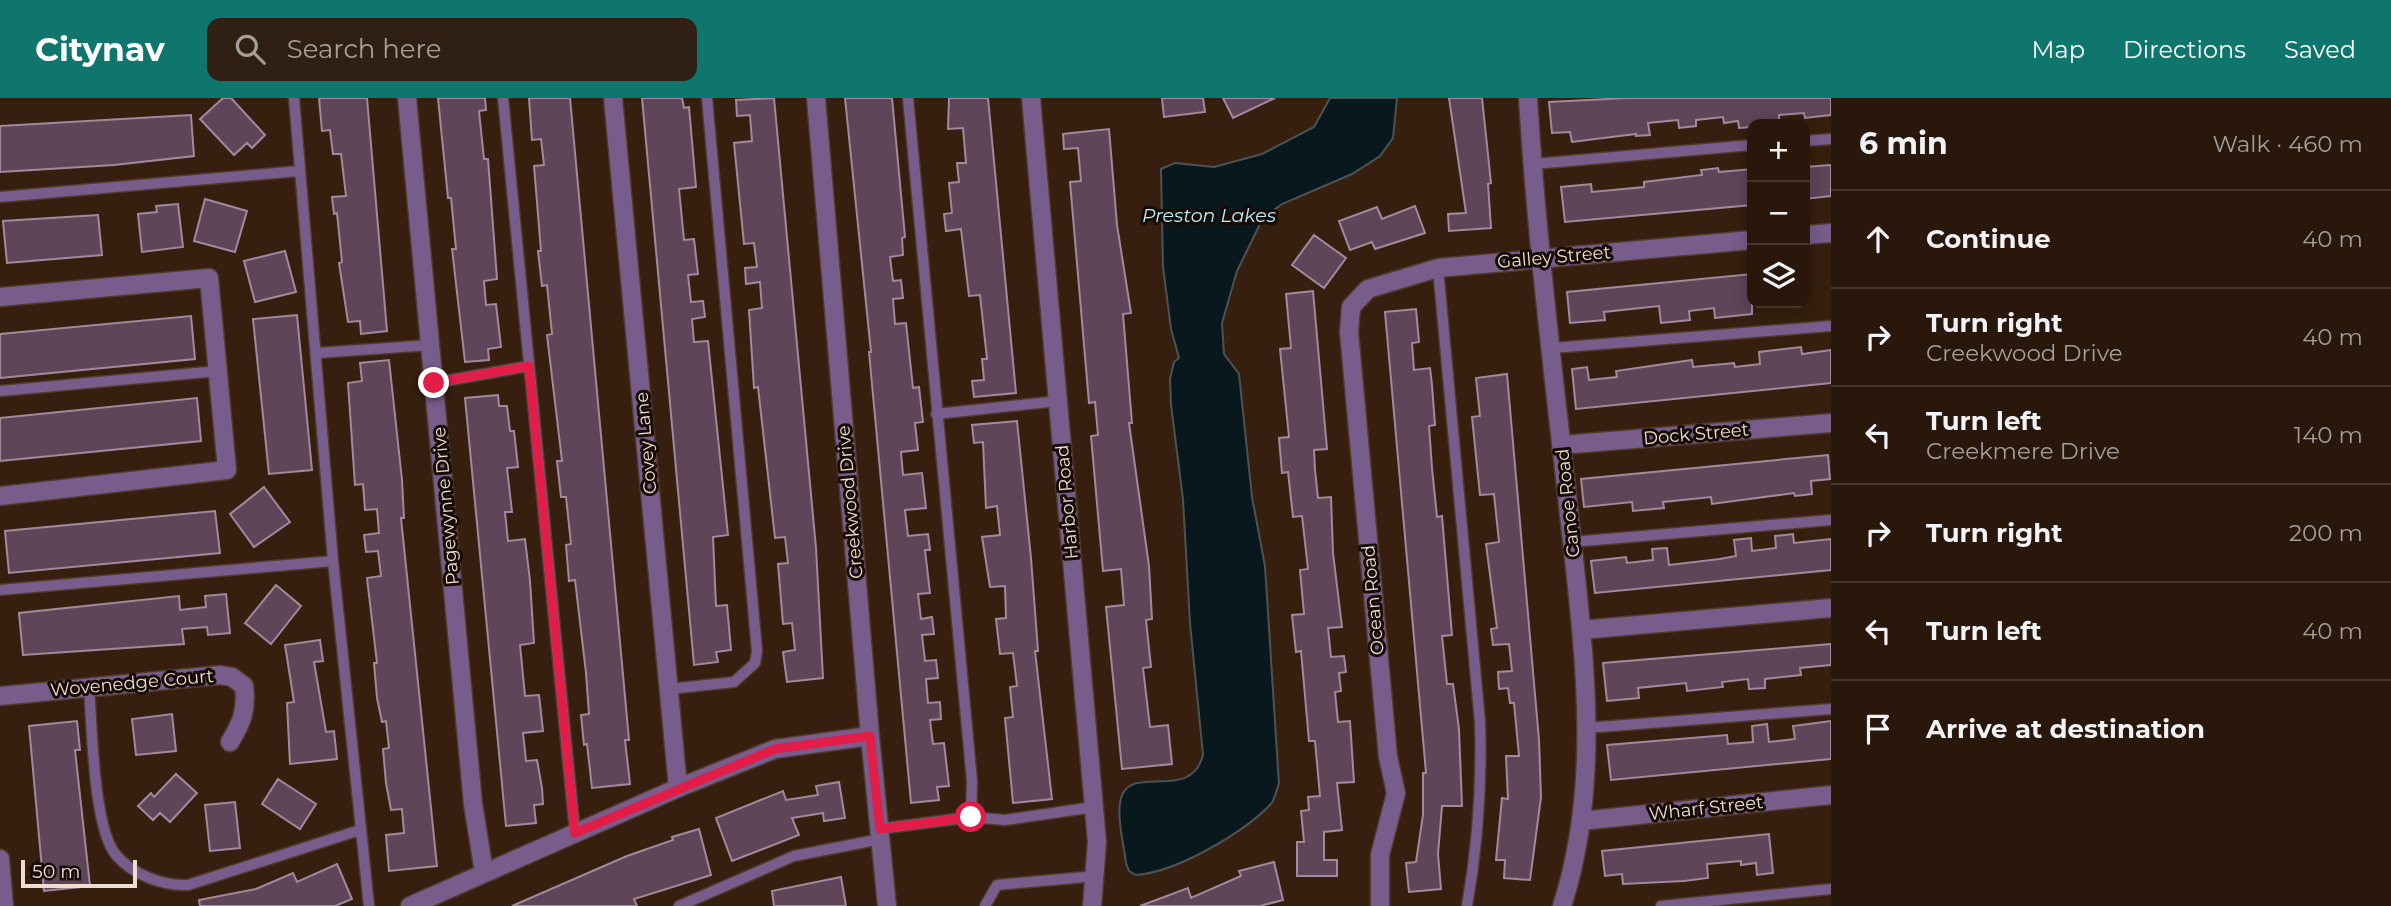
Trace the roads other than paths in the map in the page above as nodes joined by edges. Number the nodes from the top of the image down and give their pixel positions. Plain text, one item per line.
1 (294, 98) edge
2 (407, 98) edge
3 (503, 98) edge
4 (613, 98) edge
5 (707, 98) edge
6 (816, 98) edge
7 (908, 98) edge
8 (1031, 98) edge
9 (1528, 98) edge
10 (1831, 139) edge
11 (1810, 141) edge
12 (1747, 145) edge
13 (1534, 164) junction
14 (299, 171) junction
15 (0, 197) edge
16 (1831, 233) edge
17 (1810, 235) edge
18 (1747, 240) edge
19 (1543, 258) junction
20 (1438, 268) junction
21 (1360, 295) joint
22 (0, 297) edge
23 (1831, 326) edge
24 (430, 345) junction
25 (1552, 348) junction
26 (317, 353) junction
27 (529, 366) junction
28 (218, 371) junction
29 (434, 383) junction
30 (0, 391) edge
31 (1058, 401) junction
32 (936, 414) junction
33 (1831, 423) edge
34 (1561, 445) junction
35 (0, 495) edge
36 (1831, 520) edge
37 (1572, 542) junction
38 (333, 561) junction
39 (0, 590) edge
40 (1831, 608) edge
41 (1581, 630) junction
42 (89, 686) junction
43 (669, 689) junction
44 (0, 696) edge
45 (1831, 709) edge
46 (1586, 728) junction
47 (870, 736) junction
48 (230, 742) dead end
49 (678, 788) junction
50 (1831, 795) edge
51 (1094, 807) junction
52 (971, 817) junction
53 (1581, 821) junction
54 (359, 830) junction
55 (575, 833) junction
56 (880, 834) junction
57 (0, 859) edge
58 (484, 872) junction
59 (1096, 876) junction
60 (1831, 889) edge
61 (4, 906) edge
62 (369, 906) edge
63 (410, 906) edge
64 (679, 906) edge
65 (887, 906) edge
66 (985, 906) edge
67 (1092, 906) edge
68 (1380, 906) edge
69 (1467, 906) edge
70 (1562, 906) edge
71 (1661, 906) edge

1 - 14 lane
2 - 24 street, Pagewynne Drive
3 - 27 lane
4 - 43 street, Covey Lane
5 - 43 lane
6 - 47 street, Creekwood Drive
7 - 32 lane
8 - 31 street, Harbor Road
9 - 13 street, Canoe Road
10 - 11 lane
12 - 13 lane
13 - 19 street, Canoe Road
14 - 15 lane
14 - 26 lane
16 - 17 street
18 - 19 street, Galley Street
19 - 20 street, Galley Street
19 - 25 street, Canoe Road
20 - 21 street, Galley Street
20 - 69 lane
21 - 68 street, Ocean Road
22 - 28 street
23 - 25 lane
24 - 26 lane
24 - 29 street, Pagewynne Drive
25 - 34 street, Canoe Road
26 - 38 lane
27 - 29 lane
27 - 55 lane
28 - 30 lane
28 - 35 street
29 - 58 street, Pagewynne Drive
31 - 32 lane
31 - 51 street, Harbor Road
32 - 52 lane
33 - 34 street, Dock Street
34 - 37 street, Canoe Road
36 - 37 lane
37 - 41 street, Canoe Road
38 - 39 lane
38 - 54 lane
40 - 41 street
41 - 46 street, Canoe Road
42 - 44 street, Wovenedge Court
42 - 48 street, Wovenedge Court
42 - 54 lane
43 - 49 street, Covey Lane
45 - 46 lane
46 - 53 street, Canoe Road
47 - 49 street
47 - 56 street, Creekwood Drive
49 - 55 street
50 - 53 street, Wharf Street
51 - 52 lane
51 - 59 street, Harbor Road
52 - 56 lane
53 - 70 street, Canoe Road
54 - 62 lane
55 - 58 street
56 - 64 lane
56 - 65 street, Creekwood Drive
57 - 61 street
58 - 63 street
59 - 66 lane
59 - 67 street, Harbor Road
60 - 71 lane

